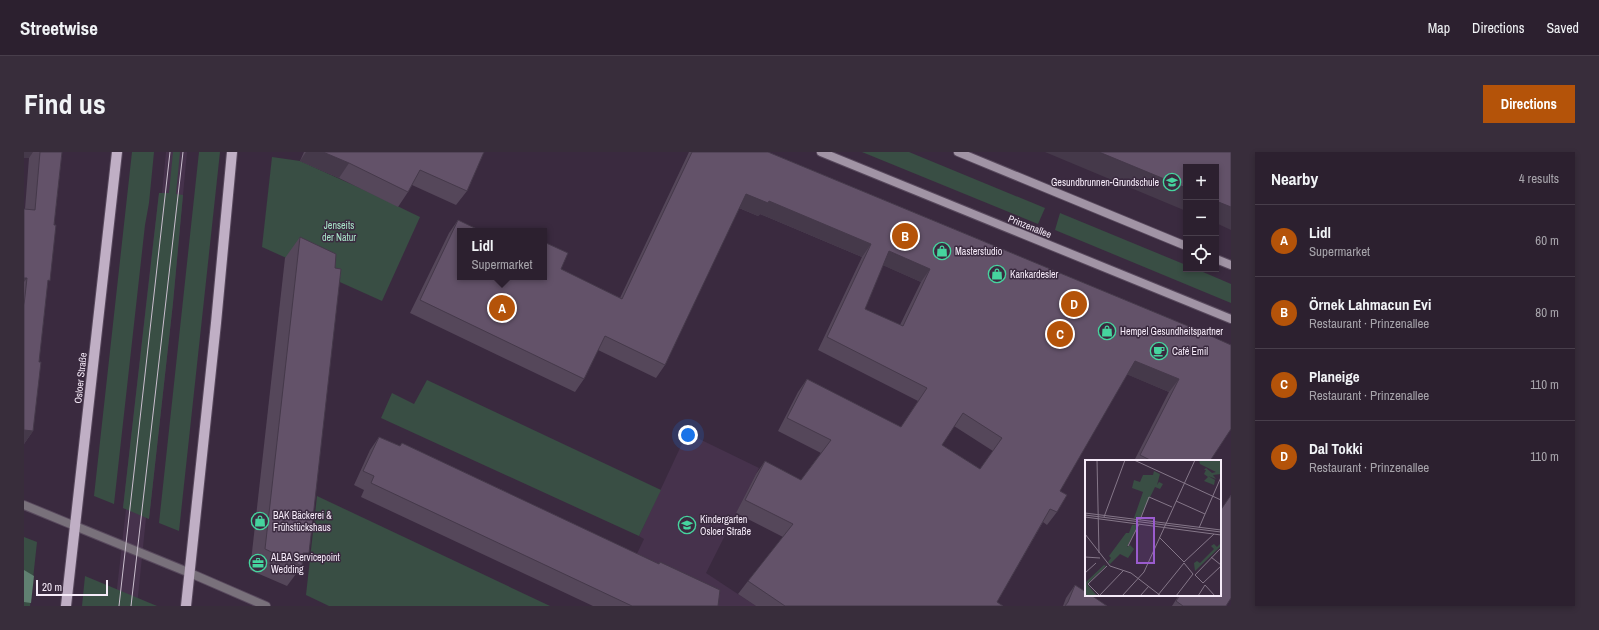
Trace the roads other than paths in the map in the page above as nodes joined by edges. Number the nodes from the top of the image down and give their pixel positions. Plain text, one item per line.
1 (117, 152) edge
2 (232, 152) edge
3 (821, 152) edge
4 (958, 152) edge
5 (1183, 245) edge
6 (1219, 260) edge
7 (1231, 265) edge
8 (1231, 319) edge
9 (24, 505) edge
10 (75, 526) junction
11 (190, 573) junction
12 (66, 606) edge
13 (186, 606) edge
14 (266, 606) edge

1 - 10 main road, Osloer Straße
2 - 11 main road
3 - 8 main road, Prinzenallee
4 - 5 main road
6 - 7 main road
9 - 10 street
10 - 11 street
10 - 12 main road, Osloer Straße
11 - 13 main road
11 - 14 street

